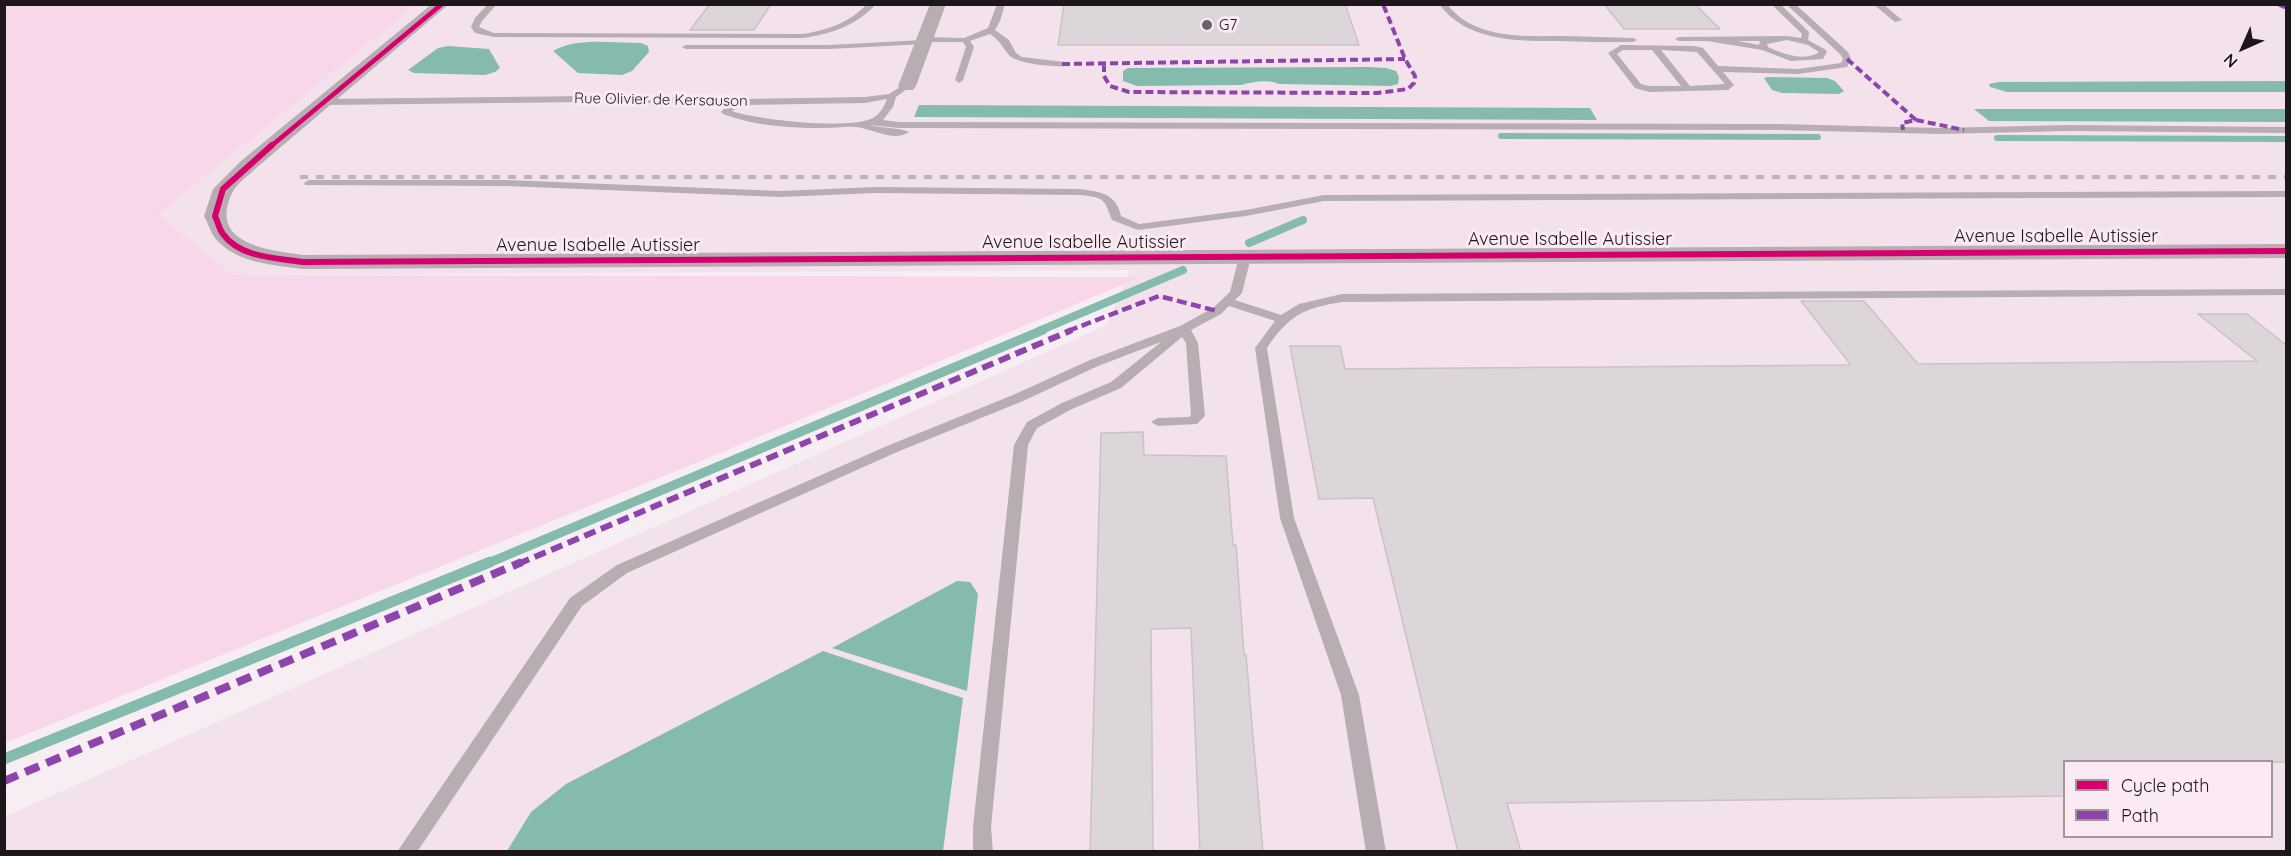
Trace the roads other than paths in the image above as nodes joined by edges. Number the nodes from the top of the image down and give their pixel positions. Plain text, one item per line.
1 (442, 4) edge
2 (493, 4) edge
3 (872, 4) edge
4 (938, 4) edge
5 (1000, 4) edge
6 (1443, 4) edge
7 (1775, 4) edge
8 (1790, 4) edge
9 (1877, 4) edge
10 (1898, 20) dead end
11 (991, 31) junction
12 (965, 39) junction
13 (1707, 39) junction
14 (1772, 39) junction
15 (925, 40) junction
16 (1804, 41) junction
17 (686, 47) dead end
18 (1654, 47) junction
19 (1764, 48) junction
20 (1062, 64) dead end
21 (1716, 69) junction
22 (959, 80) dead end
23 (908, 86) joint
24 (1688, 89) junction
25 (892, 96) junction
26 (324, 102) junction
27 (741, 102) junction
28 (874, 121) junction
29 (859, 126) junction
30 (1663, 127) junction
31 (2286, 130) edge
32 (309, 183) dead end
33 (2286, 194) edge
34 (2286, 251) edge
35 (1245, 257) junction
36 (2286, 292) edge
37 (1227, 301) junction
38 (1282, 319) junction
39 (1184, 329) junction
40 (1158, 422) dead end
41 (406, 852) edge
42 (983, 852) edge
43 (1376, 852) edge

1 - 26 street, Avenue Isabelle Autissier
2 - 3 lane
4 - 15 street, Rue Olivier de Kersauson
5 - 11 lane
6 - 13 lane
7 - 16 lane
8 - 21 lane
9 - 10 lane
11 - 12 lane
11 - 20 lane
12 - 15 lane
12 - 22 lane
13 - 14 lane
13 - 19 lane
14 - 16 lane
14 - 19 lane
15 - 17 lane
15 - 23 street, Rue Olivier de Kersauson
16 - 19 lane
18 - 21 lane
18 - 24 lane
18 - 24 lane
21 - 24 lane
23 - 25 lane, Rue Olivier de Kersauson
25 - 27 lane, Rue Olivier de Kersauson
25 - 28 lane
26 - 27 lane, Rue Olivier de Kersauson
26 - 35 street, Avenue Isabelle Autissier
27 - 29 lane
28 - 29 lane
28 - 30 lane
29 - 30 lane
30 - 31 lane
32 - 33 lane
34 - 35 street, Avenue Isabelle Autissier
35 - 37 lane
36 - 38 lane
37 - 38 lane
37 - 39 lane
38 - 43 lane
39 - 40 lane
39 - 41 lane
39 - 42 lane

